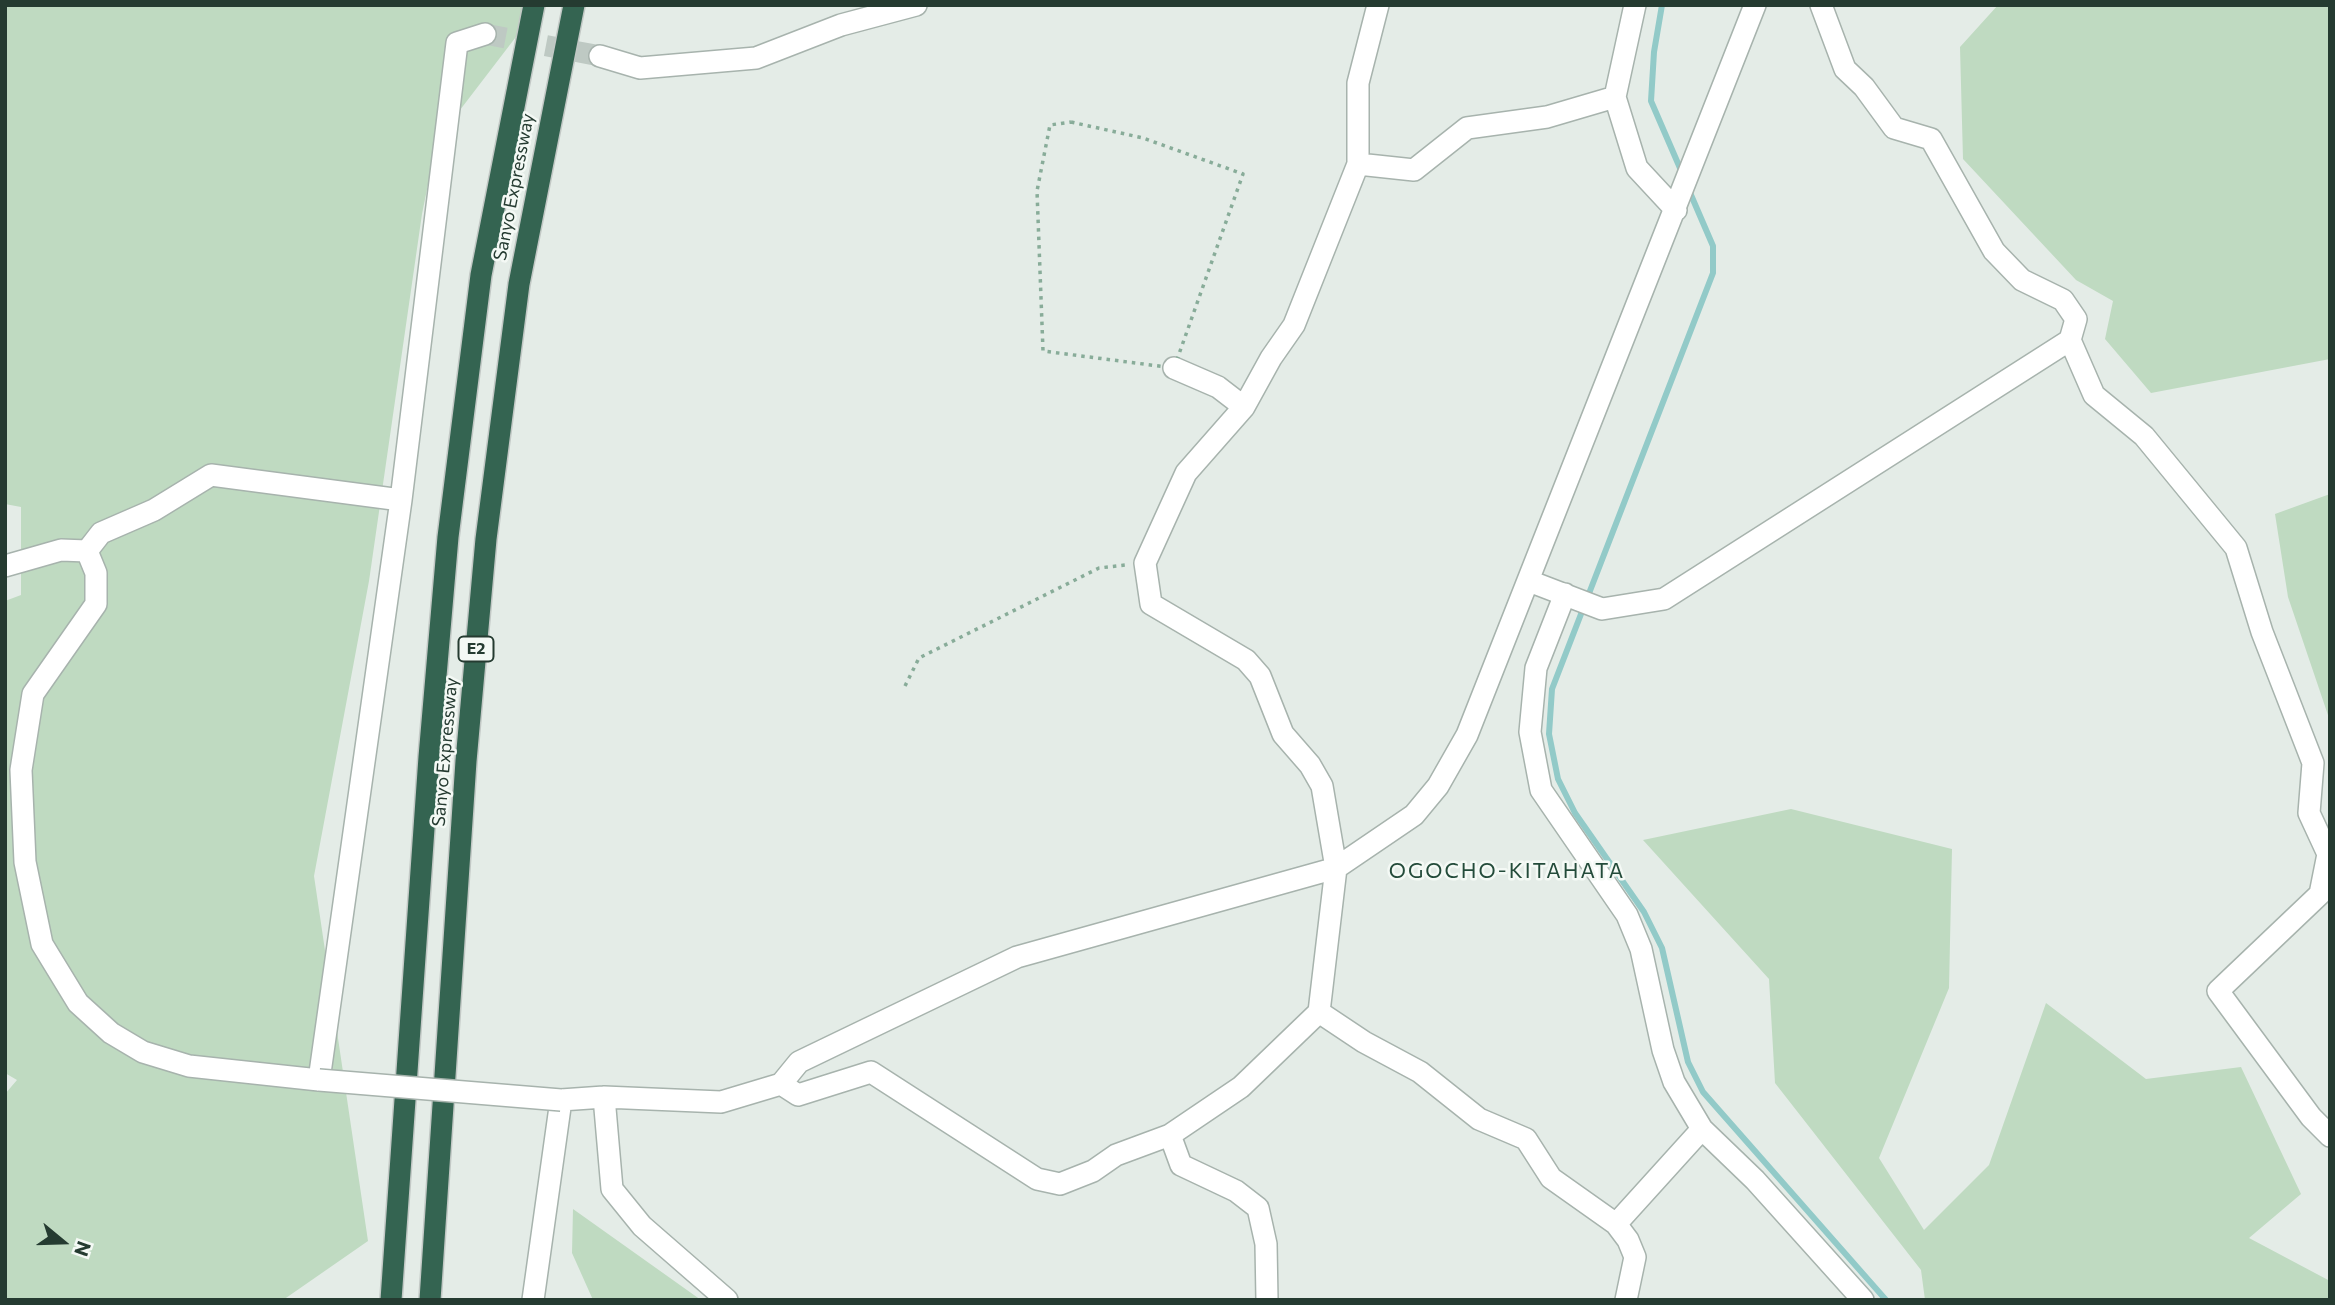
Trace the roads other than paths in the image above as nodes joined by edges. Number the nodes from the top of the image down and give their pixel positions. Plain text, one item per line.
1 (534, 5) edge
2 (574, 5) edge
3 (916, 5) edge
4 (1378, 5) edge
5 (1635, 5) edge
6 (1755, 5) edge
7 (1821, 5) edge
8 (485, 34) tunnel mouth
9 (600, 56) tunnel mouth
10 (1615, 97) junction
11 (1358, 164) junction
12 (1676, 210) junction
13 (2070, 340) junction
14 (1174, 368) road end
15 (1244, 407) junction
16 (401, 500) junction
17 (86, 551) junction
18 (5, 566) edge
19 (1529, 581) junction
20 (1565, 594) junction
21 (1499, 654) junction
22 (1536, 668) junction
23 (1336, 868) junction
24 (1319, 1012) junction
25 (319, 1080) junction
26 (781, 1084) junction
27 (604, 1097) junction
28 (561, 1100) junction
29 (1702, 1129) junction
30 (1170, 1135) junction
31 (2330, 1136) edge
32 (1616, 1224) junction
33 (391, 1300) edge
34 (430, 1300) edge
35 (533, 1300) edge
36 (727, 1300) edge
37 (1267, 1300) edge
38 (1626, 1300) edge
39 (1863, 1300) edge

1 - 33 highway, Sanyo Expressway / E2
2 - 34 highway, Sanyo Expressway / E2
3 - 9 street
4 - 11 street
5 - 10 street
6 - 12 street
7 - 13 street
8 - 16 street
10 - 11 street
10 - 12 street
11 - 15 street
12 - 19 street
13 - 20 street
13 - 31 street
14 - 15 street
15 - 23 street
16 - 17 street
16 - 25 street
17 - 18 street
17 - 25 street
19 - 20 street
19 - 21 street
20 - 22 street
21 - 22 street
21 - 23 street
22 - 29 street
23 - 24 street
23 - 26 street
24 - 30 street
24 - 32 street
25 - 28 street, bridge
26 - 27 street
26 - 30 street
27 - 28 street
27 - 36 street
28 - 35 street
29 - 32 street
29 - 39 street
30 - 37 street
32 - 38 street

